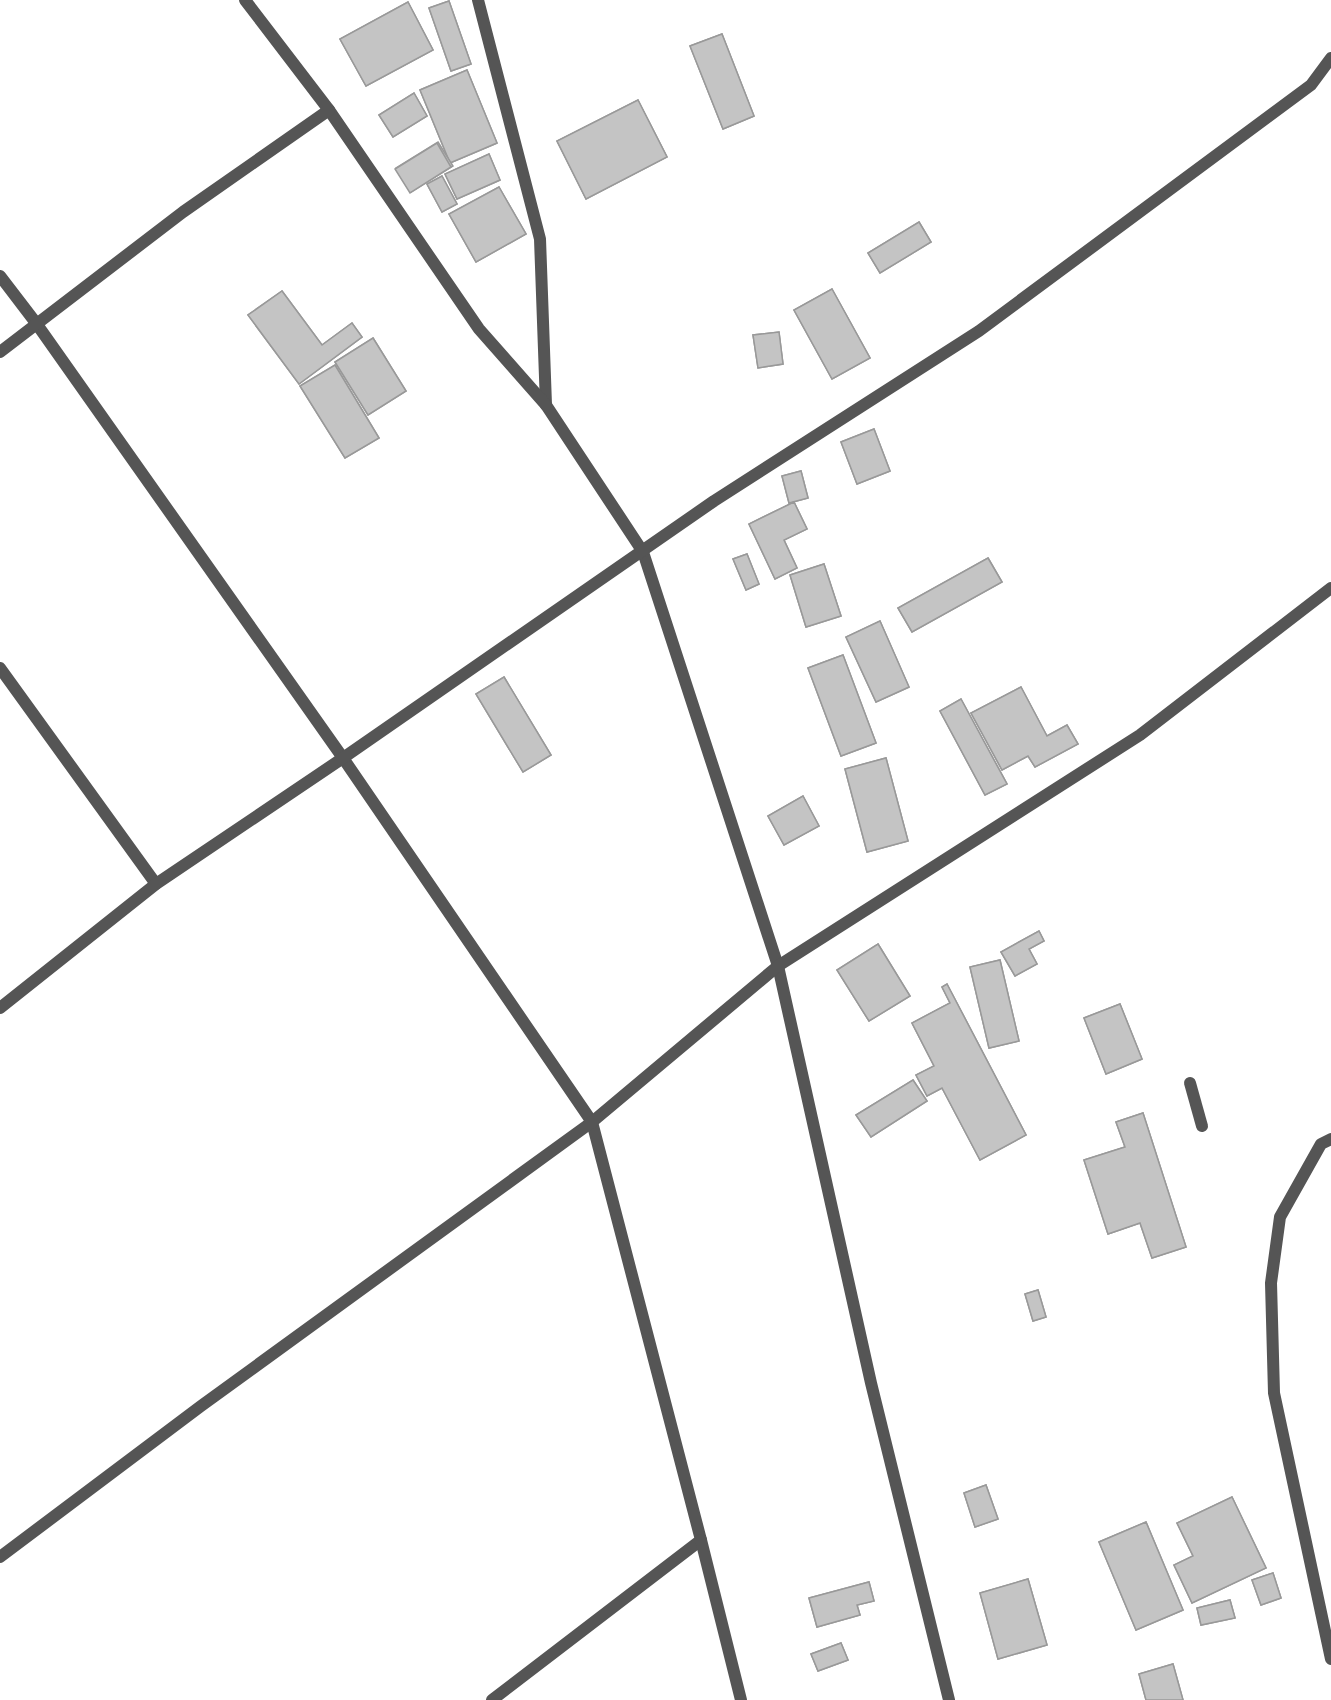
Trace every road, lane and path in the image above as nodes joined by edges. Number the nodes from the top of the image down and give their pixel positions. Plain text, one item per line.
1 (245, 0) edge
2 (478, 0) edge
3 (1331, 58) edge
4 (329, 110) junction
5 (0, 276) edge
6 (36, 324) junction
7 (0, 352) edge
8 (546, 405) junction
9 (643, 552) junction
10 (1331, 588) edge
11 (0, 668) edge
12 (343, 758) junction
13 (156, 884) junction
14 (778, 966) junction
15 (0, 1008) edge
16 (1190, 1083) dead end
17 (592, 1122) junction
18 (1202, 1126) dead end
19 (1331, 1139) edge
20 (701, 1540) junction
21 (0, 1557) edge
22 (1331, 1659) edge
23 (492, 1700) edge
24 (741, 1700) edge
25 (949, 1700) edge

1 - 4 street
2 - 8 street
3 - 9 street
4 - 6 street
4 - 8 street
5 - 6 street
6 - 7 street
6 - 12 street
8 - 9 street
9 - 12 street
9 - 14 street
10 - 14 street
11 - 13 street
12 - 13 street
12 - 17 street
13 - 15 street
14 - 17 street
14 - 25 street
16 - 18 street
17 - 20 street
17 - 21 street
19 - 22 street
20 - 23 street
20 - 24 street

